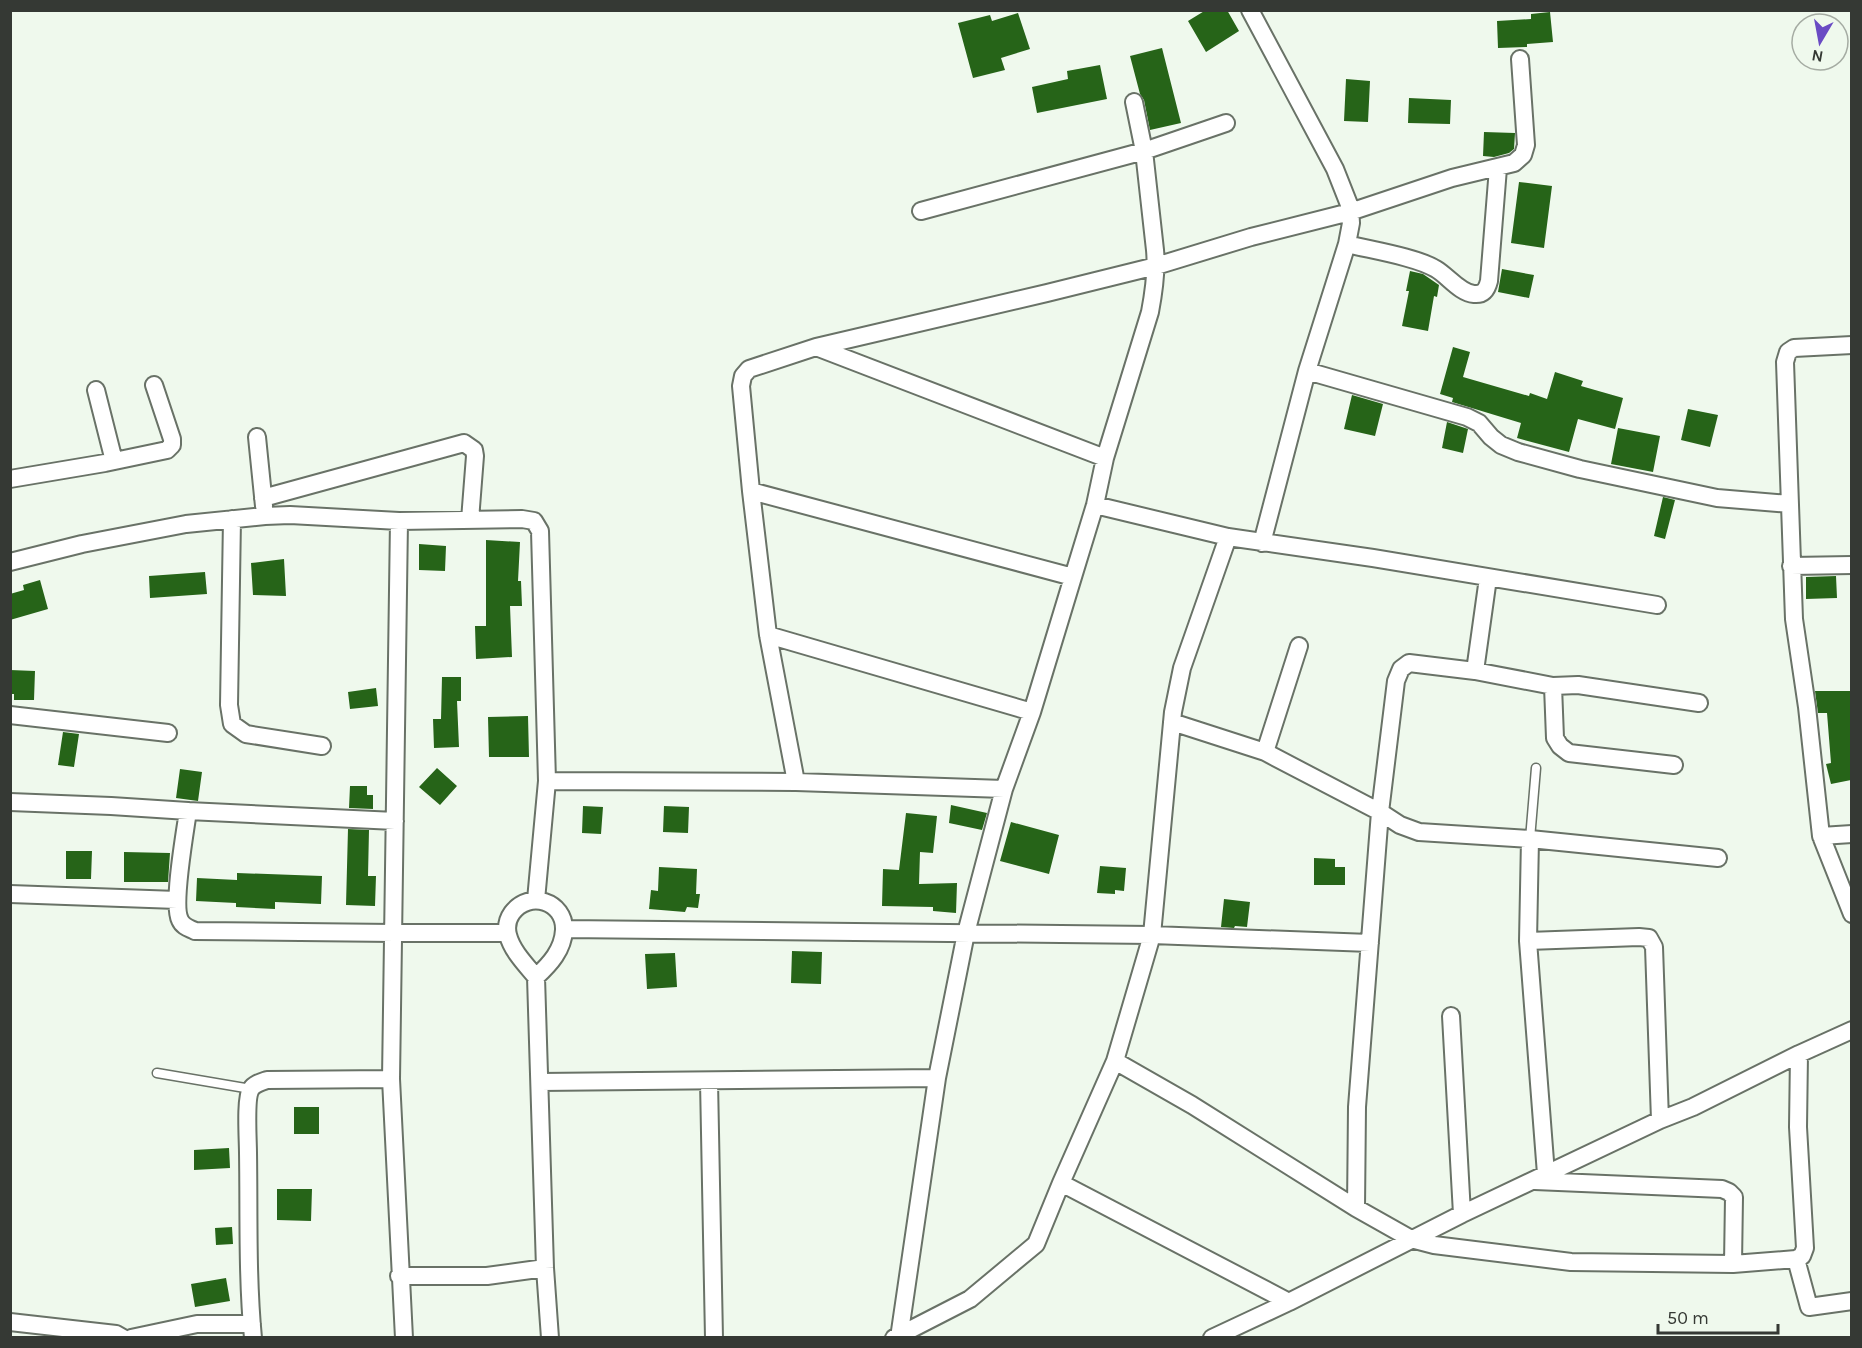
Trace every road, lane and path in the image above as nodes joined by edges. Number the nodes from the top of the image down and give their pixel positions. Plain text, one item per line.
1 (1250, 10) edge
2 (1520, 59) dead end
3 (1134, 102) dead end
4 (1226, 123) dead end
5 (1144, 151) junction
6 (1498, 168) junction
7 (921, 210) dead end
8 (1350, 212) junction
9 (1347, 244) junction
10 (1156, 266) junction
11 (1851, 345) edge
12 (816, 347) junction
13 (1307, 371) junction
14 (154, 385) dead end
15 (96, 390) dead end
16 (257, 437) dead end
17 (1106, 458) junction
18 (114, 461) junction
19 (10, 479) edge
20 (751, 491) junction
21 (263, 498) junction
22 (1790, 504) junction
23 (1095, 505) junction
24 (264, 516) junction
25 (232, 519) junction
26 (470, 520) junction
27 (399, 521) junction
28 (1228, 537) junction
29 (1262, 543) junction
30 (10, 562) edge
31 (1791, 566) junction
32 (1851, 566) edge
33 (1073, 577) junction
34 (1488, 578) junction
35 (1658, 605) dead end
36 (768, 635) junction
37 (1299, 646) dead end
38 (1475, 671) junction
39 (1553, 686) junction
40 (1699, 703) dead end
41 (1032, 712) junction
42 (10, 715) edge
43 (1172, 722) junction
44 (168, 733) dead end
45 (322, 746) dead end
46 (1265, 752) junction
47 (1674, 765) dead end
48 (1536, 768) dead end
49 (547, 781) junction
50 (796, 782) junction
51 (1004, 789) junction
52 (10, 802) edge
53 (188, 812) junction
54 (1380, 812) junction
55 (395, 821) junction
56 (1851, 834) edge
57 (1821, 836) junction
58 (1530, 839) junction
59 (1718, 858) dead end
60 (10, 894) edge
61 (177, 900) junction
62 (536, 900) junction
63 (1851, 914) edge
64 (564, 929) junction
65 (394, 933) junction
66 (507, 933) junction
67 (966, 933) junction
68 (1152, 935) junction
69 (1528, 941) junction
70 (1370, 944) junction
71 (536, 977) junction
72 (1451, 1016) dead end
73 (1851, 1029) edge
74 (1799, 1054) junction
75 (1115, 1061) junction
76 (157, 1073) dead end
77 (937, 1078) junction
78 (391, 1079) junction
79 (709, 1081) junction
80 (540, 1082) junction
81 (250, 1089) junction
82 (1660, 1120) junction
83 (1538, 1177) junction
84 (1061, 1183) junction
85 (1356, 1208) junction
86 (1462, 1214) junction
87 (1411, 1239) junction
88 (1796, 1259) junction
89 (1733, 1264) junction
90 (545, 1268) junction
91 (399, 1276) junction
92 (1851, 1301) edge
93 (1288, 1302) junction
94 (10, 1322) edge
95 (252, 1331) edge
96 (897, 1337) edge
97 (123, 1338) edge
98 (130, 1338) edge
99 (404, 1338) edge
100 (550, 1338) edge
101 (714, 1338) edge
102 (1212, 1338) edge

1 - 8 street
2 - 6 street
3 - 5 street
4 - 5 street
5 - 7 street
5 - 10 street
6 - 8 street
6 - 9 street
8 - 9 street
8 - 10 street
9 - 13 street
10 - 12 street
10 - 17 street
11 - 22 street
12 - 17 street
12 - 20 street
13 - 22 street
13 - 29 street
14 - 18 street
15 - 18 street
16 - 21 street
17 - 23 street
18 - 19 street
20 - 33 street
20 - 36 street
21 - 24 street
21 - 26 street
22 - 31 street
23 - 28 street
23 - 33 street
24 - 25 street
24 - 27 street
25 - 30 street
25 - 45 street
26 - 27 street
26 - 49 street
27 - 55 street
28 - 29 street
28 - 43 street
29 - 34 street
31 - 32 street
31 - 57 street
33 - 41 street
34 - 35 street
34 - 38 street
36 - 41 street
36 - 50 street
37 - 46 street
38 - 39 street
38 - 54 street
39 - 40 street
39 - 47 street
41 - 51 street
42 - 44 street
43 - 46 street
43 - 68 street
46 - 54 street
48 - 58 lane
49 - 50 street
49 - 62 street
50 - 51 street
51 - 67 street
52 - 53 street
53 - 55 street
53 - 61 street
54 - 58 street
54 - 70 street
55 - 65 street
56 - 57 street
57 - 63 street
58 - 59 street
58 - 69 street
60 - 61 street
61 - 65 street
62 - 64 street
62 - 66 street
64 - 67 street
64 - 71 street
65 - 66 street
65 - 78 street
66 - 71 street
67 - 68 street
67 - 77 street
68 - 70 street
68 - 75 street
69 - 82 street
69 - 83 street
70 - 85 street
71 - 80 street
72 - 86 street
73 - 74 street
74 - 82 street
74 - 88 street
75 - 84 street
75 - 85 street
76 - 81 lane
77 - 79 street
77 - 96 street
78 - 81 street
78 - 91 street
79 - 80 street
79 - 101 street
80 - 90 street
81 - 95 street
82 - 83 street
83 - 86 street
83 - 89 street
84 - 93 street
84 - 96 street
85 - 87 street
86 - 87 street
87 - 89 street
87 - 93 street
88 - 89 street
88 - 92 street
90 - 91 street
90 - 100 street
91 - 99 street
93 - 102 street
94 - 97 street
95 - 98 street

